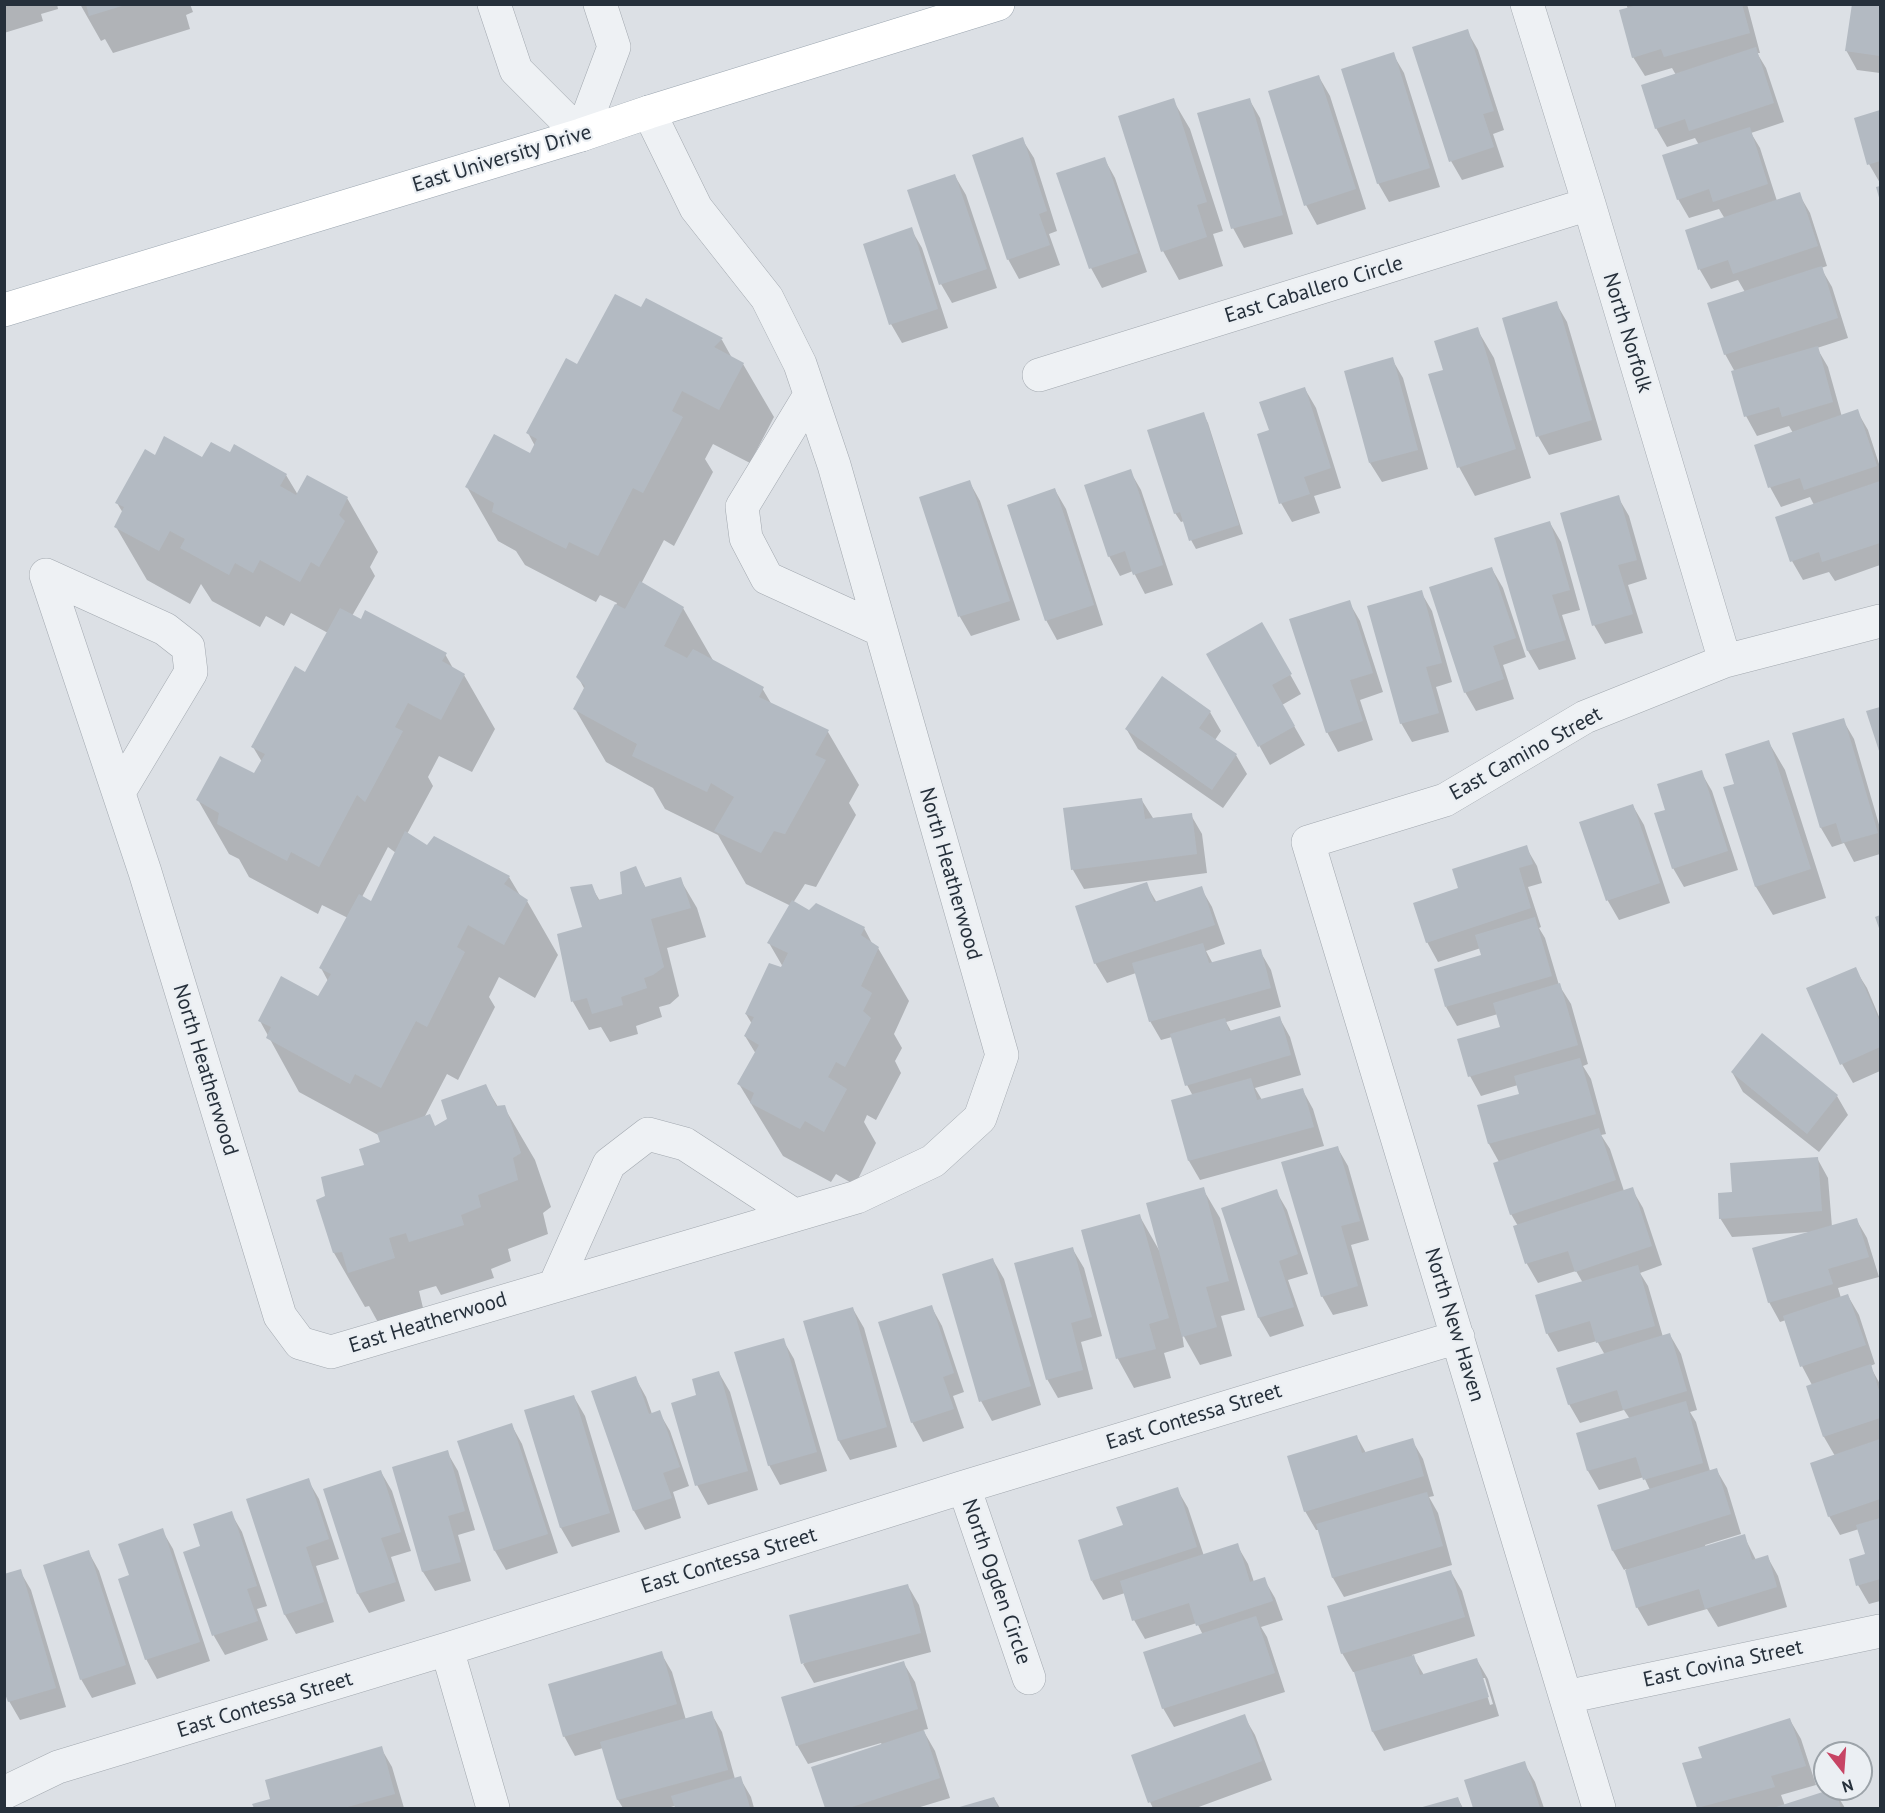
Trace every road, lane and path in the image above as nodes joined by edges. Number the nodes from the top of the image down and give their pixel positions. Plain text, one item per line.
1 (494, 4) edge
2 (600, 4) edge
3 (998, 4) edge
4 (1527, 4) edge
5 (649, 112) junction
6 (581, 135) junction
7 (1589, 204) junction
8 (4, 310) edge
9 (1039, 375) dead end
10 (810, 395) junction
11 (1881, 621) edge
12 (881, 630) junction
13 (1725, 661) junction
14 (118, 792) junction
15 (1308, 842) joint
16 (980, 1118) joint
17 (794, 1215) junction
18 (555, 1285) junction
19 (1458, 1337) junction
20 (300, 1343) joint
21 (964, 1487) junction
22 (1881, 1631) edge
23 (447, 1649) junction
24 (1029, 1678) dead end
25 (1566, 1697) junction
26 (4, 1793) edge
27 (493, 1809) edge
28 (1599, 1809) edge

1 - 6 street
2 - 6 street
3 - 5 main road, East University Drive
4 - 7 street, North Norfolk
5 - 6 main road, East University Drive
5 - 10 street, North Heatherwood
6 - 8 main road, East University Drive
7 - 9 street, East Caballero Circle
7 - 13 street, North Norfolk
10 - 12 street, North Heatherwood
10 - 12 street
11 - 13 street, East Camino Street
12 - 16 street, North Heatherwood
13 - 15 street, East Camino Street
14 - 14 street, North Heatherwood
14 - 20 street, North Heatherwood
15 - 19 street, North New Haven
16 - 17 street, East Heatherwood
17 - 18 street, East Heatherwood
17 - 18 street
18 - 20 street, East Heatherwood
19 - 21 street, East Contessa Street
19 - 25 street, North New Haven
21 - 23 street, East Contessa Street
21 - 24 street, North Ogden Circle
22 - 25 street, East Covina Street
23 - 26 street, East Contessa Street
23 - 27 street
25 - 28 street, North New Haven

